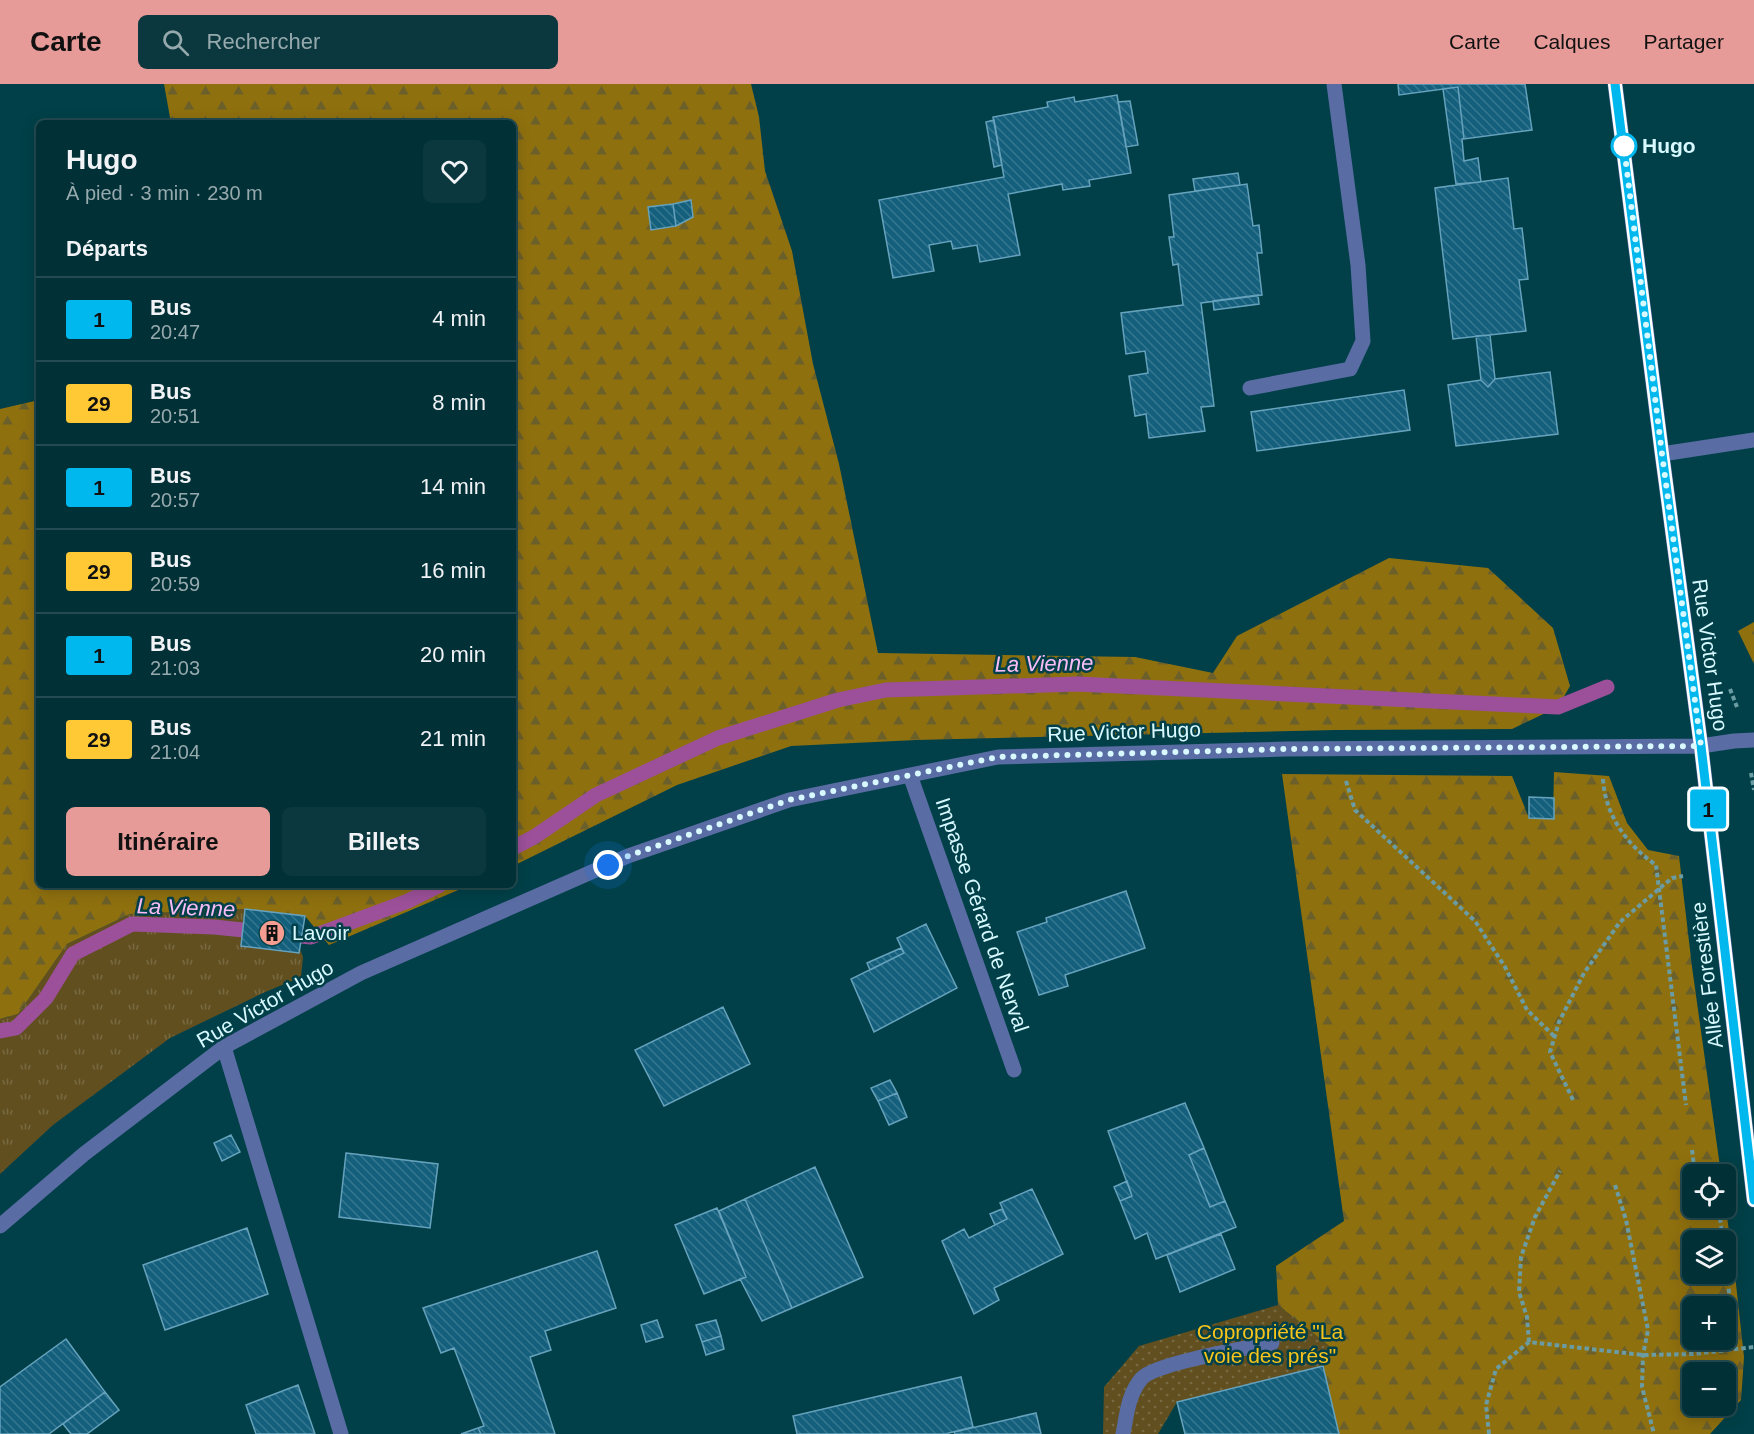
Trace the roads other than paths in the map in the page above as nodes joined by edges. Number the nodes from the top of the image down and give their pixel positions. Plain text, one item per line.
1 (1334, 84) edge
2 (1616, 84) edge
3 (1250, 388) dead end
4 (1754, 440) edge
5 (1662, 454) junction
6 (1754, 740) edge
7 (1701, 746) junction
8 (910, 775) junction
9 (224, 1047) junction
10 (1014, 1070) dead end
11 (1754, 1200) edge
12 (0, 1226) edge
13 (1272, 1343) dead end
14 (341, 1434) edge
15 (1123, 1434) edge

1 - 3 street
2 - 5 street, Rue Victor Hugo
4 - 5 street
5 - 7 street, Rue Victor Hugo
6 - 7 street
7 - 8 street, Rue Victor Hugo
7 - 11 street, Allée Forestière
8 - 9 street, Rue Victor Hugo
8 - 10 street, Impasse Gérard de Nerval
9 - 12 street, Rue Victor Hugo
9 - 14 street
13 - 15 street

